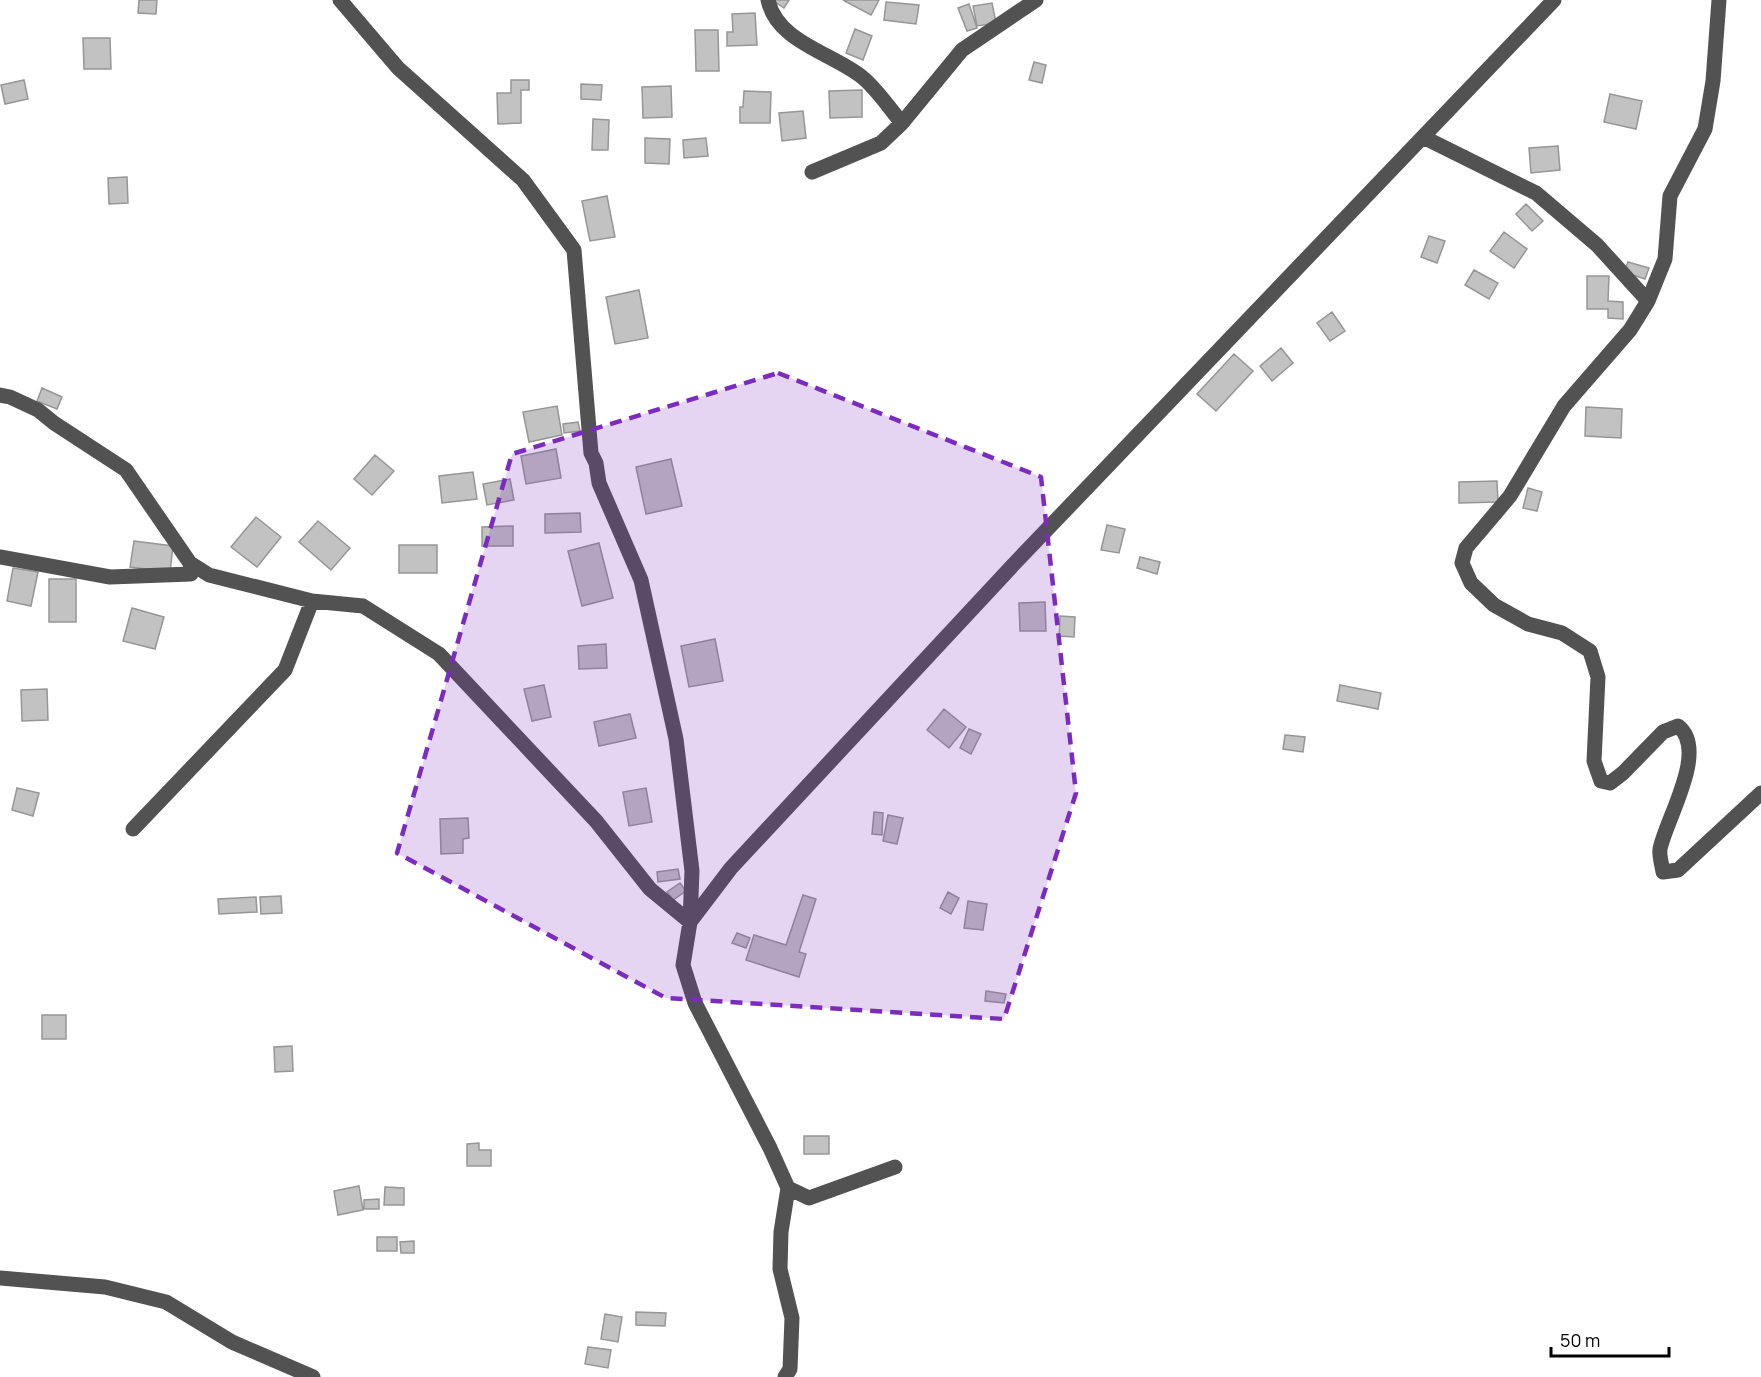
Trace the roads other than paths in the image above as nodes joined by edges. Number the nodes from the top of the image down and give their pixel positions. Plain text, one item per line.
1 (340, 0) edge
2 (768, 0) edge
3 (1036, 0) edge
4 (1554, 0) edge
5 (1719, 0) edge
6 (902, 123) junction
7 (1423, 137) junction
8 (812, 172) dead end
9 (1648, 302) junction
10 (0, 395) edge
11 (0, 557) edge
12 (190, 563) junction
13 (312, 601) junction
14 (1761, 793) edge
15 (133, 829) dead end
16 (690, 922) junction
17 (895, 1167) dead end
18 (788, 1188) junction
19 (0, 1278) edge
20 (314, 1377) edge
21 (785, 1377) edge

1 - 16 street
2 - 6 street
3 - 6 street
4 - 7 street
5 - 9 street
6 - 8 street
7 - 9 street
7 - 16 street
9 - 14 street
10 - 12 street
11 - 12 street
12 - 13 street
13 - 15 street
13 - 16 street
16 - 18 street
17 - 18 street
18 - 21 street
19 - 20 street

